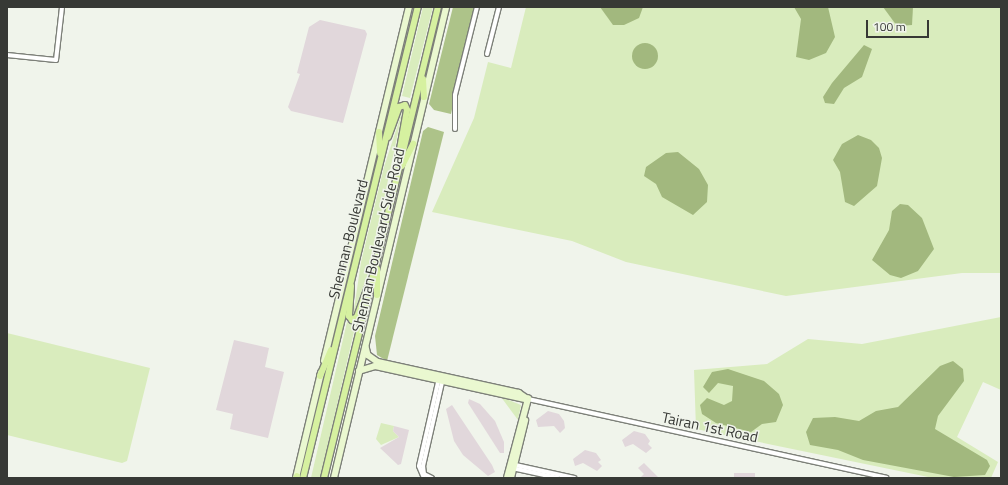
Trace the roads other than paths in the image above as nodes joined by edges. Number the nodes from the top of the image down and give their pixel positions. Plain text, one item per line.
1 (62, 7) edge
2 (409, 7) edge
3 (418, 7) edge
4 (438, 7) edge
5 (446, 7) edge
6 (477, 7) edge
7 (499, 7) edge
8 (7, 54) edge
9 (487, 54) dead end
10 (422, 73) junction
11 (424, 98) junction
12 (455, 129) dead end
13 (379, 132) junction
14 (413, 144) junction
15 (383, 148) junction
16 (380, 160) junction
17 (397, 177) junction
18 (377, 259) junction
19 (372, 279) junction
20 (351, 280) junction
21 (377, 295) junction
22 (339, 332) junction
23 (365, 344) junction
24 (359, 372) junction
25 (320, 376) junction
26 (441, 378) junction
27 (528, 399) junction
28 (512, 466) junction
29 (859, 472) junction
30 (296, 477) edge
31 (303, 478) edge
32 (324, 478) edge
33 (334, 478) edge
34 (424, 478) edge
35 (432, 478) edge
36 (507, 478) edge
37 (511, 478) edge
38 (558, 478) edge
39 (574, 478) edge
40 (858, 478) edge
41 (886, 478) edge

1 - 8 street
2 - 13 main road, Shennan Boulevard Side Road
3 - 15 main road, Shennan Boulevard
4 - 10 main road
5 - 11 main road, Shennan Boulevard Side Road
6 - 12 street
7 - 9 street
10 - 11 main road
10 - 17 main road
11 - 14 main road, Shennan Boulevard Side Road
13 - 16 main road
13 - 25 main road, Shennan Boulevard Side Road
14 - 17 main road
14 - 21 main road, Shennan Boulevard Side Road
15 - 16 main road, Shennan Boulevard
15 - 17 main road
16 - 20 main road, Shennan Boulevard
17 - 18 main road
18 - 19 main road
18 - 21 main road
19 - 20 main road
19 - 32 main road
20 - 22 main road, Shennan Boulevard
21 - 23 main road, Shennan Boulevard Side Road
22 - 25 main road
22 - 31 main road, Shennan Boulevard
23 - 24 main road, Shennan Boulevard Side Road
23 - 26 main road, Tairan 1st Road
24 - 26 main road, Tairan 1st Road
24 - 33 main road, Shennan Boulevard Side Road
25 - 30 main road, Shennan Boulevard Side Road
26 - 27 main road, Tairan 1st Road
26 - 34 street
26 - 35 street
27 - 28 main road
27 - 29 street, Tairan 1st Road
28 - 36 main road
28 - 37 main road
28 - 38 street
28 - 39 street
29 - 40 street
29 - 41 street, Tairan 1st Road

